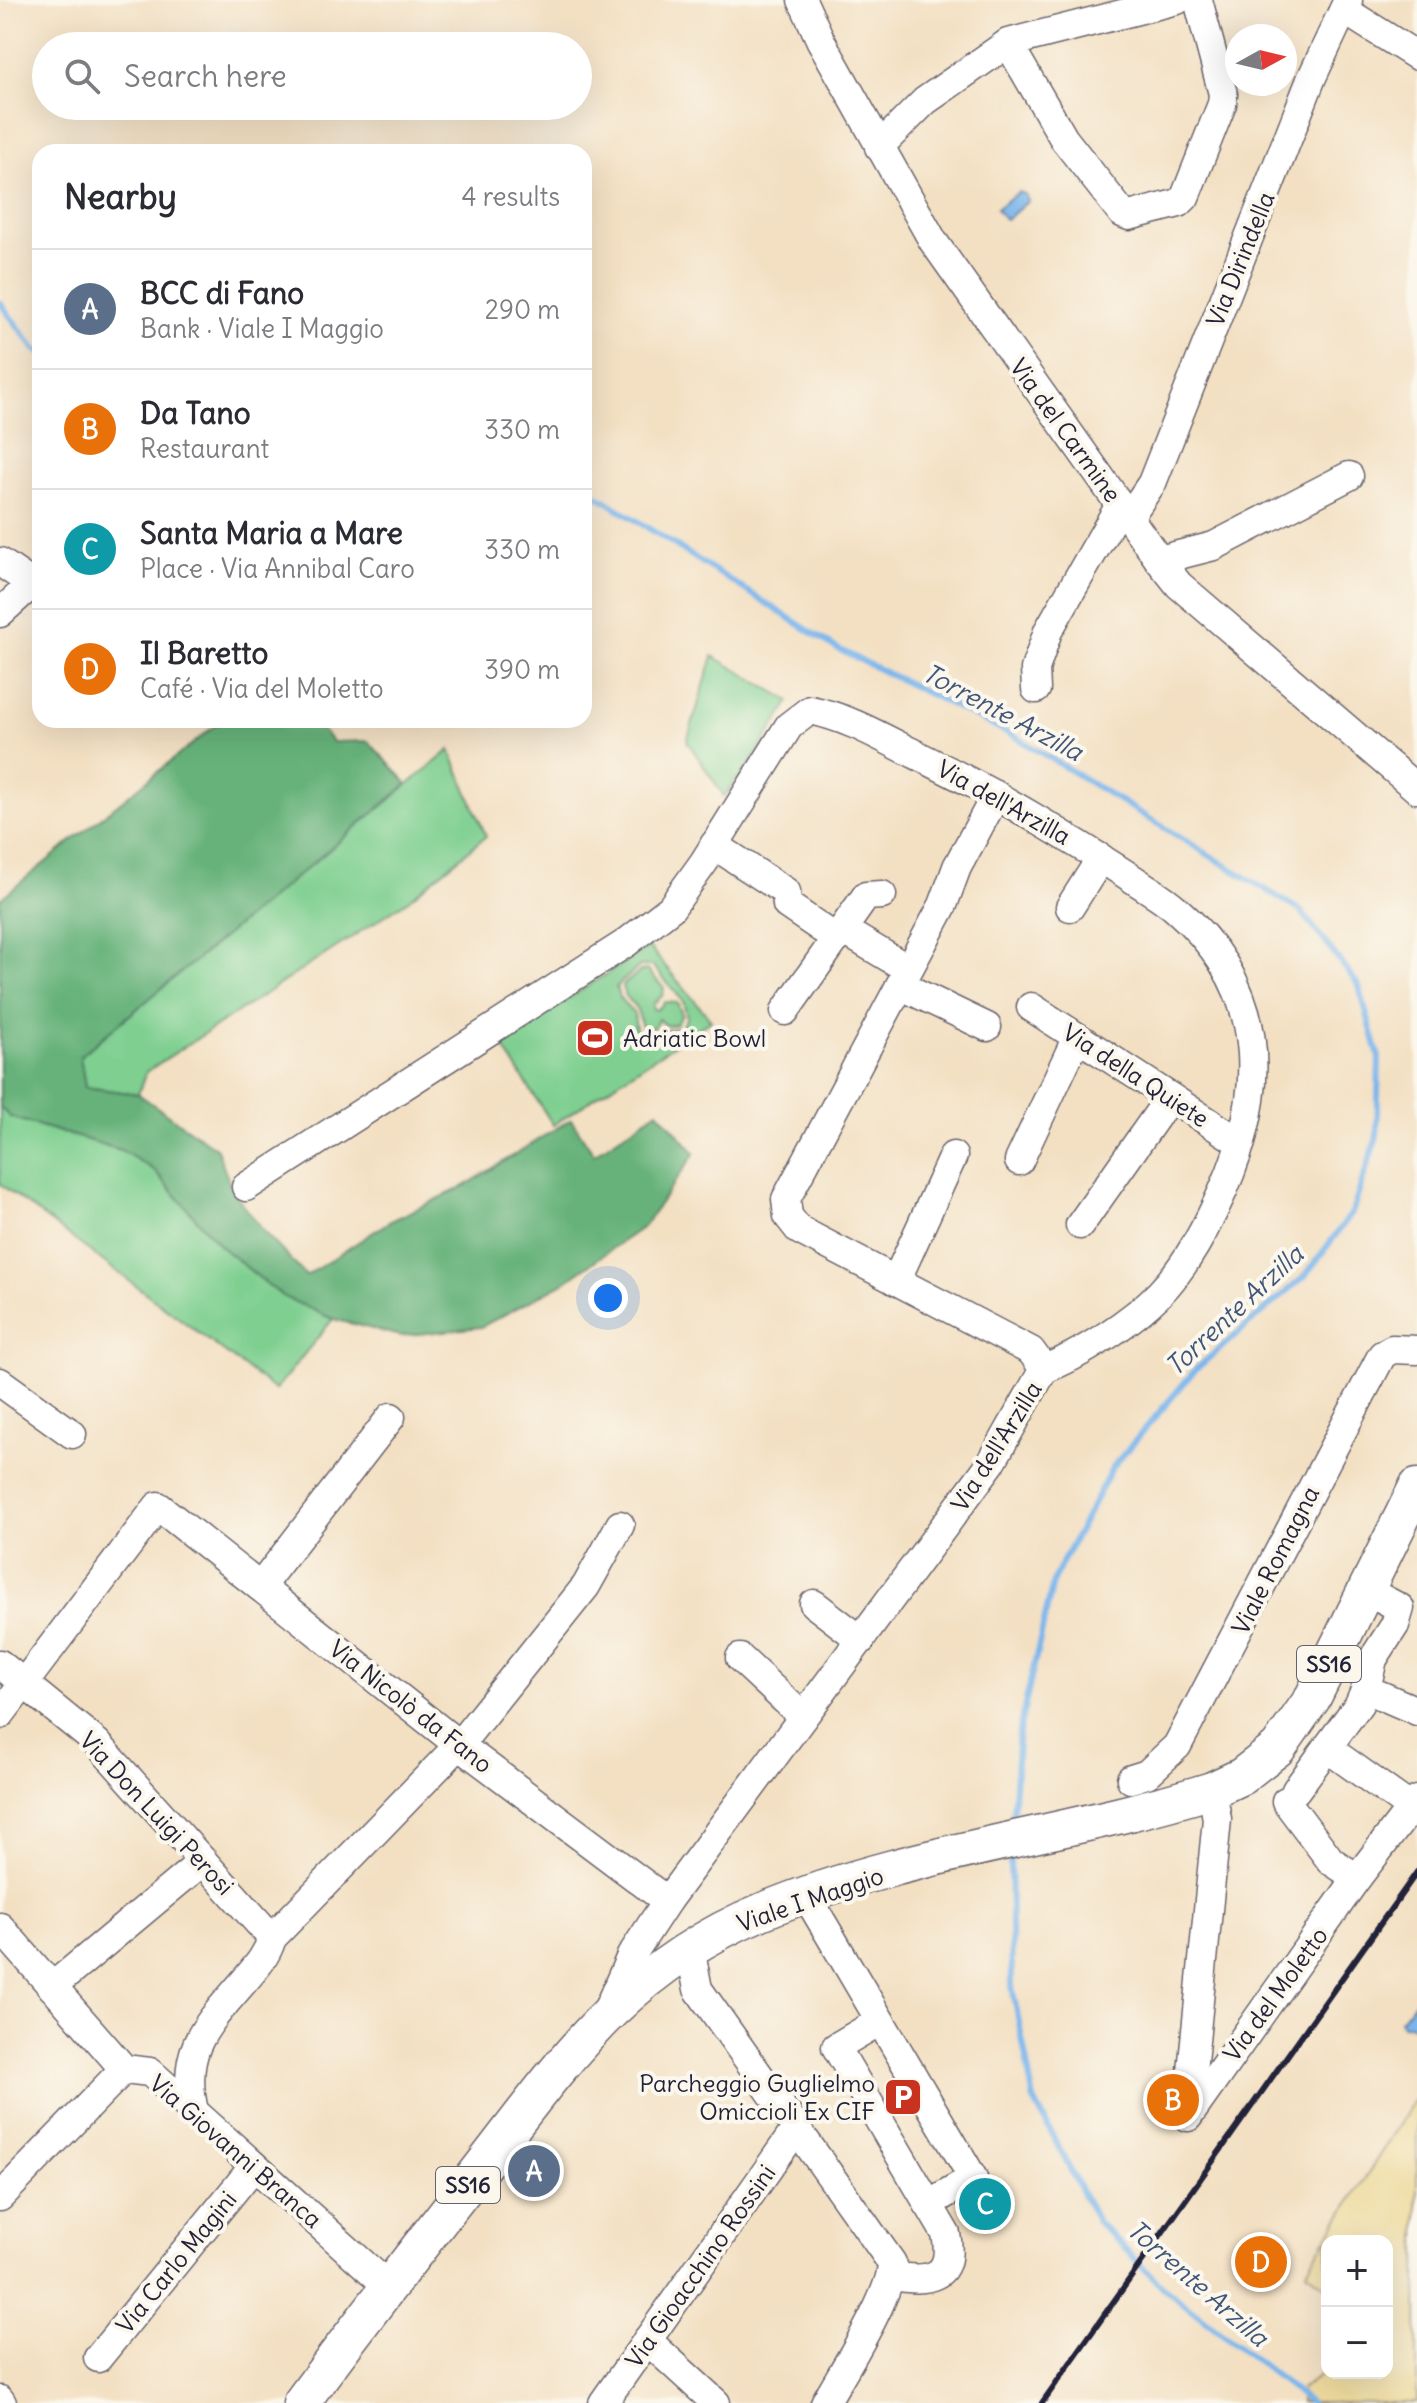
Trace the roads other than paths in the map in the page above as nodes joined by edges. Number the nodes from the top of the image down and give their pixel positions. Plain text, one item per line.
1 (802, 0) edge
2 (1177, 0) edge
3 (1198, 0) edge
4 (1346, 5) edge
5 (1008, 43) junction
6 (1417, 56) edge
7 (879, 147) junction
8 (1349, 476) dead end
9 (1124, 511) junction
10 (1214, 546) junction
11 (1159, 560) junction
12 (0, 562) edge
13 (32, 580) edge
14 (32, 585) edge
15 (1179, 585) junction
16 (0, 613) edge
17 (1036, 689) dead end
18 (1417, 789) edge
19 (996, 795) junction
20 (709, 854) junction
21 (1101, 858) junction
22 (882, 895) dead end
23 (1070, 907) dead end
24 (840, 934) junction
25 (904, 977) junction
26 (1031, 1007) dead end
27 (785, 1011) dead end
28 (987, 1027) dead end
29 (1077, 1037) junction
30 (1170, 1097) junction
31 (1241, 1143) junction
32 (953, 1156) dead end
33 (1019, 1161) dead end
34 (246, 1187) dead end
35 (1080, 1225) dead end
36 (896, 1281) junction
37 (1417, 1350) edge
38 (1044, 1369) junction
39 (0, 1382) edge
40 (391, 1417) dead end
41 (72, 1434) dead end
42 (1417, 1487) edge
43 (620, 1525) dead end
44 (1406, 1537) edge
45 (260, 1587) junction
46 (1366, 1590) junction
47 (814, 1604) dead end
48 (861, 1640) junction
49 (740, 1658) dead end
50 (0, 1664) edge
51 (23, 1683) junction
52 (1380, 1695) dead end
53 (1417, 1711) edge
54 (0, 1715) edge
55 (803, 1717) junction
56 (459, 1745) junction
57 (1327, 1748) junction
58 (1131, 1779) dead end
59 (1202, 1793) junction
60 (1414, 1804) edge
61 (203, 1861) junction
62 (1357, 1878) junction
63 (806, 1895) junction
64 (667, 1901) junction
65 (0, 1927) edge
66 (272, 1938) junction
67 (690, 1948) junction
68 (657, 1971) junction
69 (52, 1987) junction
70 (698, 1989) junction
71 (606, 2014) junction
72 (880, 2021) junction
73 (124, 2069) junction
74 (194, 2111) junction
75 (797, 2128) junction
76 (254, 2166) junction
77 (3, 2188) edge
78 (928, 2204) junction
79 (892, 2276) junction
80 (389, 2287) junction
81 (647, 2340) junction
82 (98, 2358) dead end
83 (301, 2403) edge
84 (603, 2403) edge
85 (716, 2403) edge
86 (825, 2403) edge

1 - 7 street, Via del Carmine
2 - 5 street
3 - 5 street
4 - 6 street
4 - 9 street, Via Dirindella
5 - 7 street
7 - 9 street, Via del Carmine
8 - 10 street
9 - 11 street, Via del Carmine
9 - 17 street, Via Dirindella
10 - 11 street
10 - 15 street
11 - 15 street, Via del Carmine
12 - 13 street
14 - 16 street
15 - 18 street, Via del Carmine
19 - 20 street, Via dell'Arzilla
19 - 21 street, Via dell'Arzilla
19 - 25 street
20 - 24 street
20 - 34 street, Via dell'Arzilla
21 - 23 street
21 - 31 street, Via dell'Arzilla
22 - 24 street
24 - 25 street
24 - 27 street
25 - 28 street
25 - 36 street
26 - 29 street, Via della Quiete
29 - 30 street, Via della Quiete
29 - 33 street
30 - 31 street, Via della Quiete
30 - 35 street
31 - 38 street, Via dell'Arzilla
32 - 36 street
36 - 38 street
37 - 58 street, Viale Romagna
38 - 48 street, Via dell'Arzilla
39 - 41 street
40 - 45 street
42 - 44 main road, SS16
43 - 56 street
44 - 46 main road, SS16
45 - 51 street, Via Nicolò da Fano
45 - 56 street, Via Nicolò da Fano
46 - 57 street
46 - 59 main road, SS16
47 - 48 street
48 - 55 street, Via dell'Arzilla
49 - 55 street
50 - 51 street, Via Don Luigi Perosi
51 - 54 street
51 - 61 street, Via Don Luigi Perosi
52 - 53 street
55 - 64 street, Via dell'Arzilla
56 - 64 street, Via Nicolò da Fano
56 - 66 street
57 - 60 street
57 - 62 street
59 - 62 street, Via del Moletto
59 - 63 main road, Viale I Maggio / SS16
60 - 62 street, Via del Moletto
61 - 66 street, Via Don Luigi Perosi
61 - 69 street
63 - 67 main road, Viale I Maggio / SS16
63 - 72 street
64 - 71 street, Via dell'Arzilla
65 - 69 street, Via Giovanni Branca
66 - 74 street
67 - 68 main road, Viale I Maggio / SS16
67 - 70 street
68 - 70 street
68 - 71 main road, Viale I Maggio / SS16
69 - 73 street, Via Giovanni Branca
70 - 75 street
71 - 80 main road, Viale I Maggio / SS16
72 - 78 street
72 - 78 street
73 - 74 street, Via Giovanni Branca
73 - 77 street
74 - 76 street, Via Giovanni Branca
75 - 79 street
75 - 81 street, Via Gioacchino Rossini
76 - 80 street, Via Giovanni Branca
76 - 82 street, Via Carlo Magini
78 - 79 street
79 - 86 street
80 - 83 main road, Viale I Maggio / SS16
81 - 84 street, Via Gioacchino Rossini
81 - 85 street

